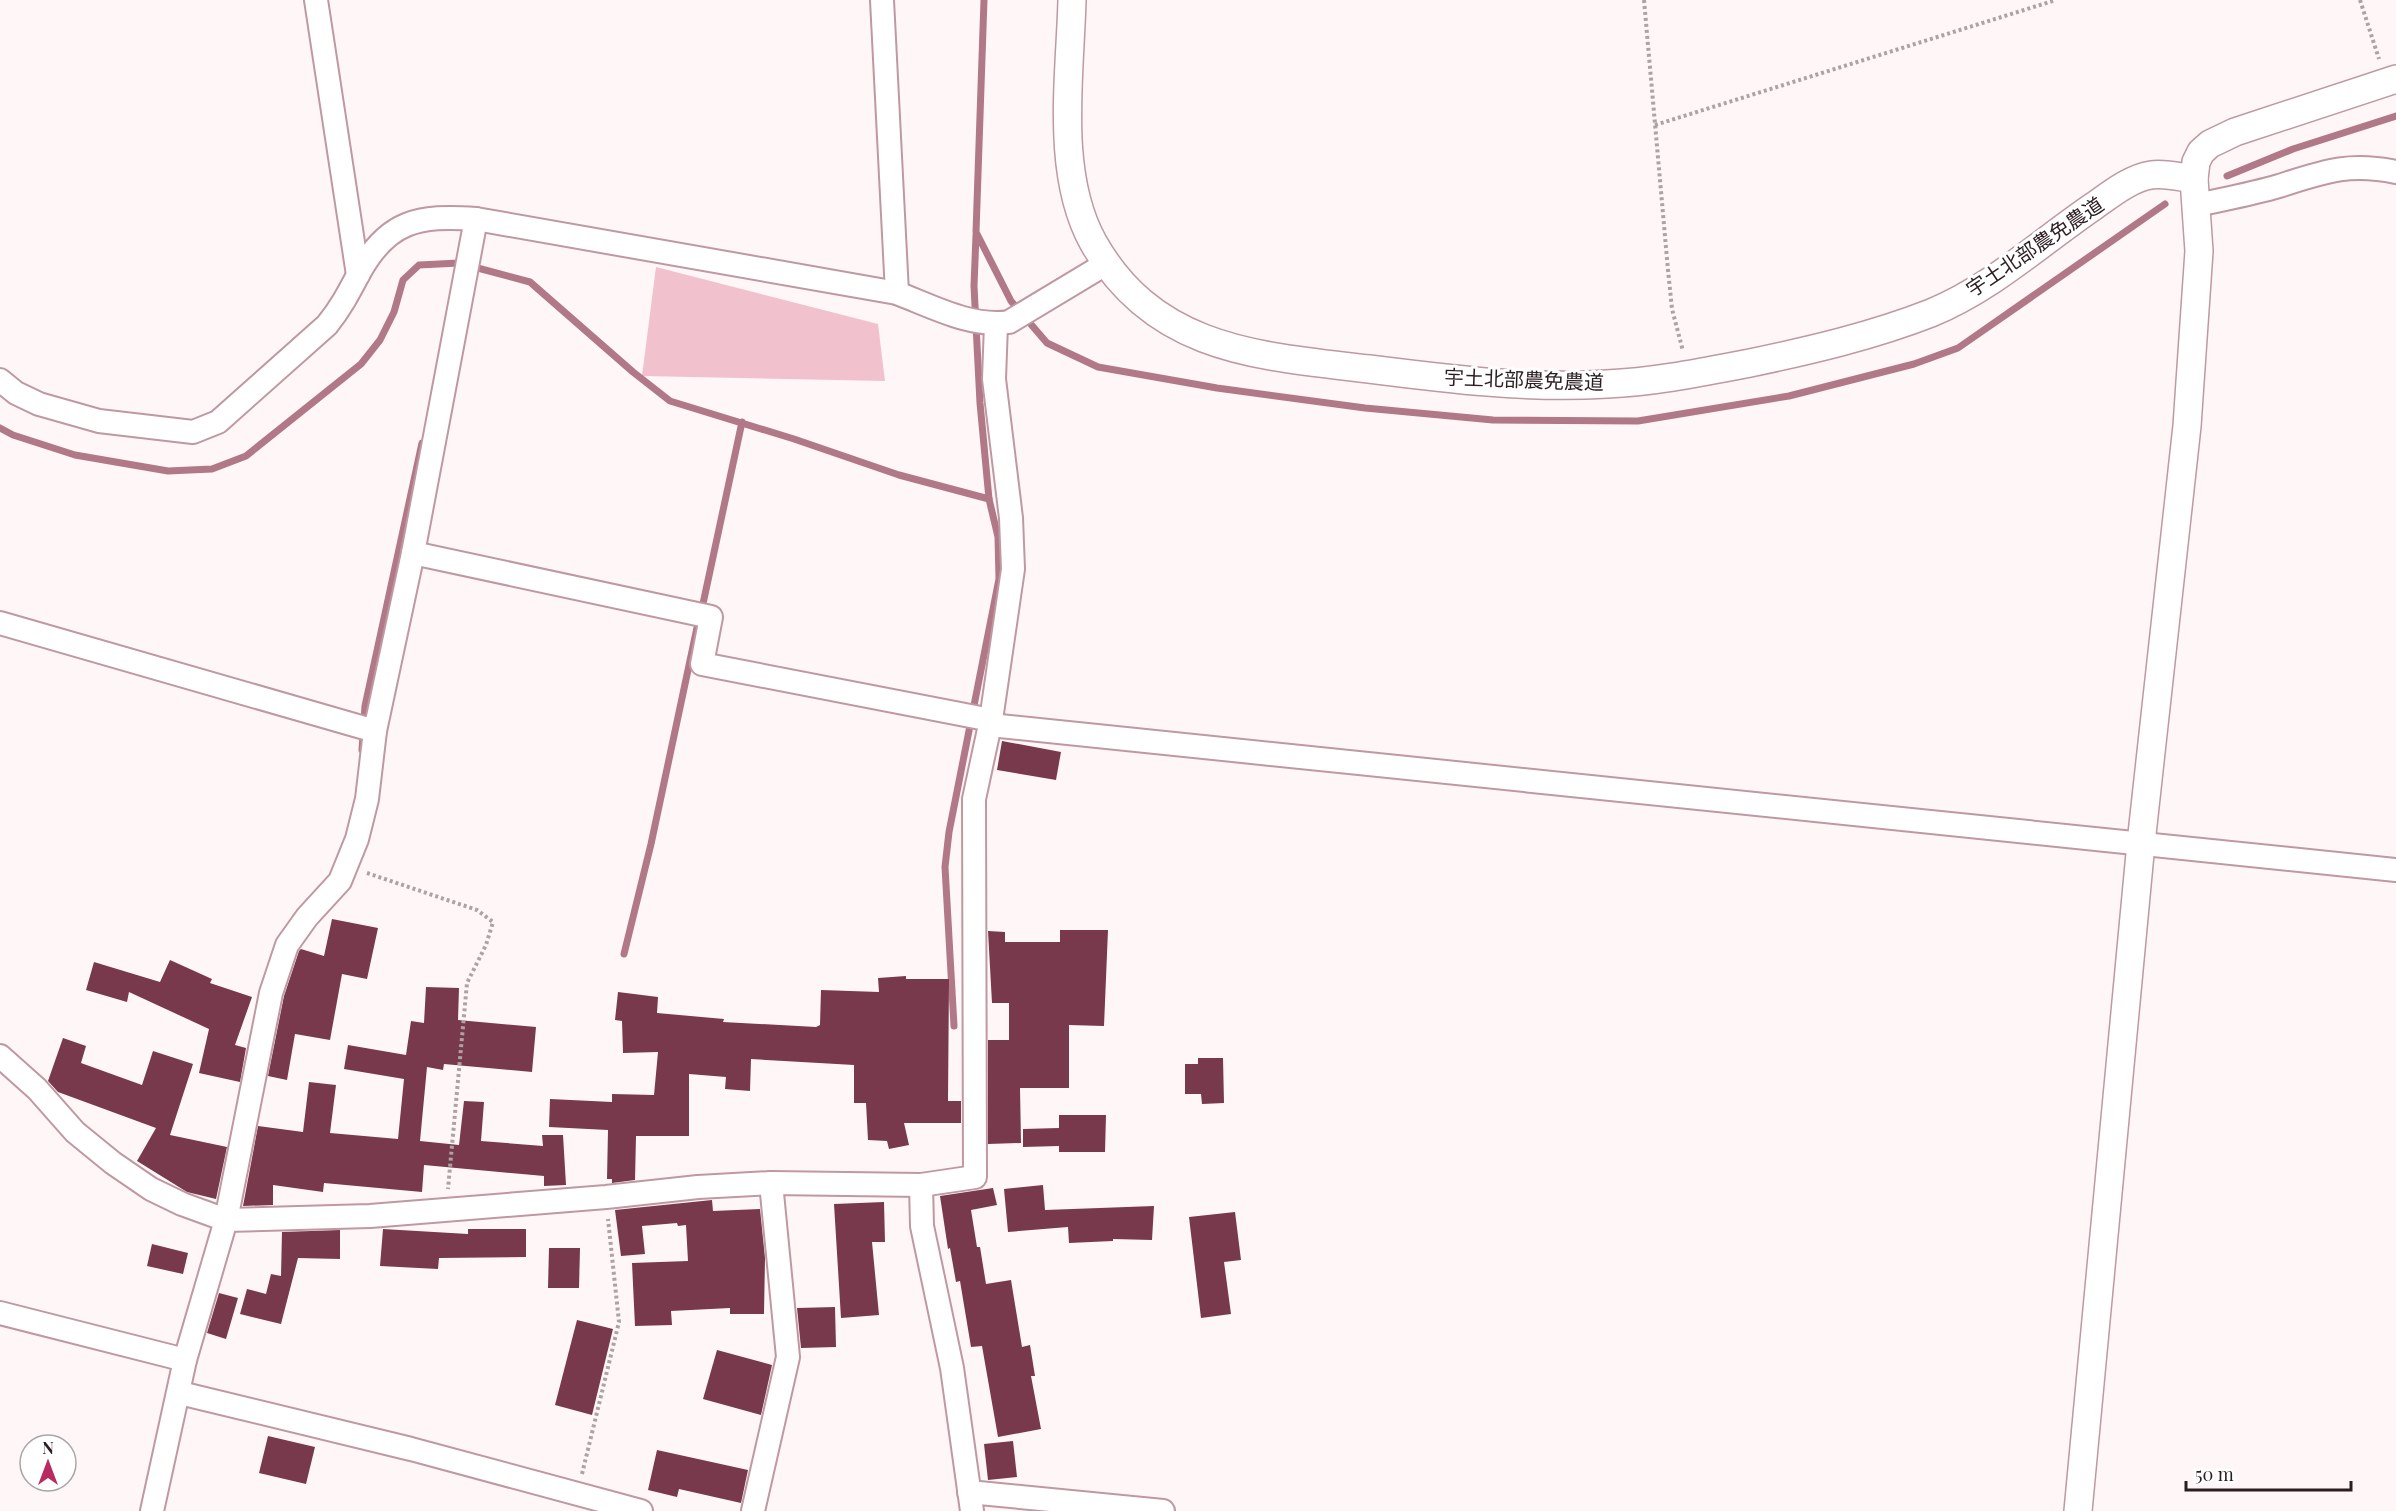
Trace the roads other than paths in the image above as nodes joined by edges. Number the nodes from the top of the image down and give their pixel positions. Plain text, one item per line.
1 (316, 0) edge
2 (882, 0) edge
3 (1072, 0) edge
4 (2391, 81) edge
5 (2396, 172) edge
6 (2196, 192) junction
7 (476, 219) junction
8 (1107, 263) junction
9 (358, 275) junction
10 (897, 293) junction
11 (996, 324) junction
12 (0, 380) edge
13 (413, 553) junction
14 (0, 623) edge
15 (991, 723) junction
16 (375, 731) junction
17 (2141, 843) junction
18 (2396, 870) edge
19 (0, 1056) edge
20 (771, 1184) junction
21 (921, 1185) junction
22 (226, 1220) junction
23 (0, 1313) edge
24 (185, 1360) junction
25 (180, 1393) junction
26 (971, 1501) edge
27 (152, 1511) edge
28 (641, 1511) edge
29 (753, 1511) edge
30 (1163, 1511) edge
31 (2078, 1511) edge

1 - 9 street
2 - 10 street
3 - 8 street, 宇土北部農免農道
4 - 6 street
5 - 6 street
6 - 8 street, 宇土北部農免農道
6 - 17 street
7 - 9 street
7 - 10 street
7 - 13 street
8 - 11 street
9 - 12 street
10 - 11 street
11 - 15 street
13 - 15 street
13 - 16 street
14 - 16 street
15 - 17 street
15 - 21 street
16 - 22 street
17 - 18 street
17 - 31 street
19 - 22 street
20 - 21 street
20 - 22 street
20 - 29 street
21 - 26 street
22 - 24 street
23 - 24 street
24 - 25 street
25 - 27 street
25 - 28 street
26 - 30 street

